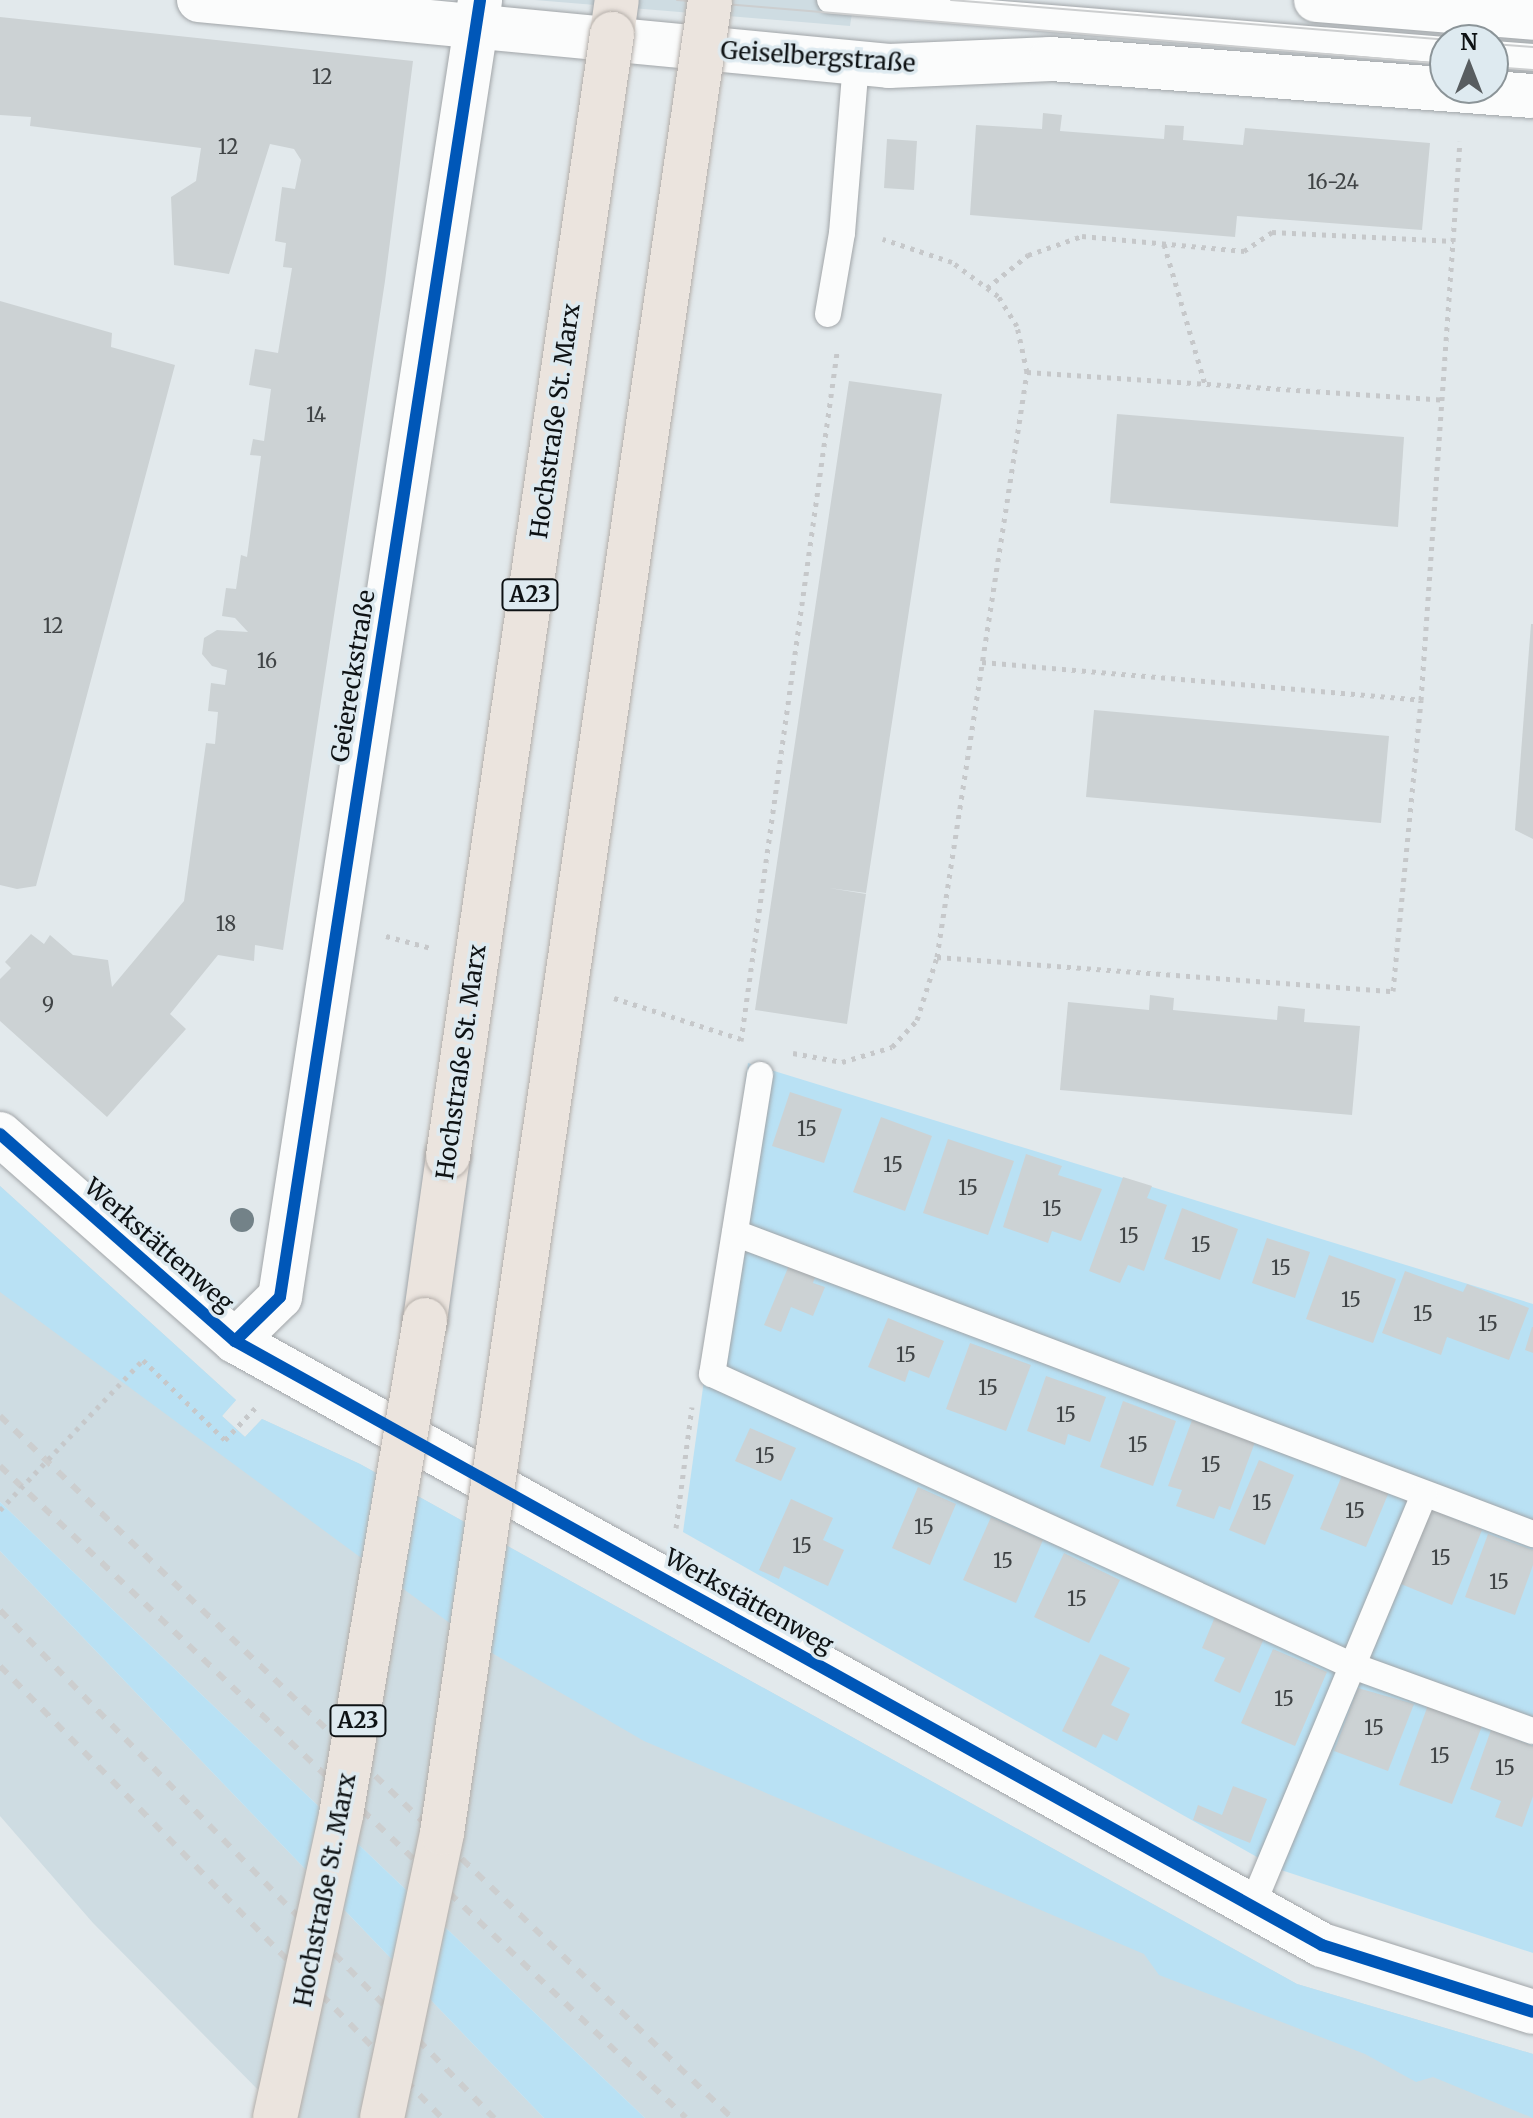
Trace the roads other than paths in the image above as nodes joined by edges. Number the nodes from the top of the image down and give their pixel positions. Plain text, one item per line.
1 (199, 0) edge
2 (617, 0) edge
3 (710, 0) edge
4 (830, 0) edge
5 (1316, 0) edge
6 (479, 13) edge
7 (1533, 18) edge
8 (1429, 49) edge
9 (1509, 55) edge
10 (1533, 57) edge
11 (856, 63) junction
12 (1533, 96) edge
13 (828, 314) road end
14 (760, 1075) dead end
15 (0, 1134) edge
16 (735, 1233) junction
17 (235, 1341) junction
18 (1424, 1494) junction
19 (1533, 1534) edge
20 (1353, 1666) junction
21 (1533, 1731) edge
22 (1252, 1906) junction
23 (1533, 2012) edge
24 (275, 2118) edge
25 (382, 2118) edge

1 - 6 street, Geiselbergstraße
2 - 24 highway, Hochstraße St. Marx / A23, bridge
3 - 25 highway, bridge
4 - 8 lane
5 - 7 street
6 - 11 street, Geiselbergstraße
6 - 17 street, Geiereckstraße
9 - 10 lane
11 - 12 street, Geiselbergstraße
11 - 13 lane
14 - 16 lane
15 - 17 street, Werkstättenweg
16 - 18 lane
16 - 20 lane
17 - 22 street, Werkstättenweg
18 - 19 lane
18 - 20 lane
20 - 21 lane
20 - 22 lane
22 - 23 street, Werkstättenweg

